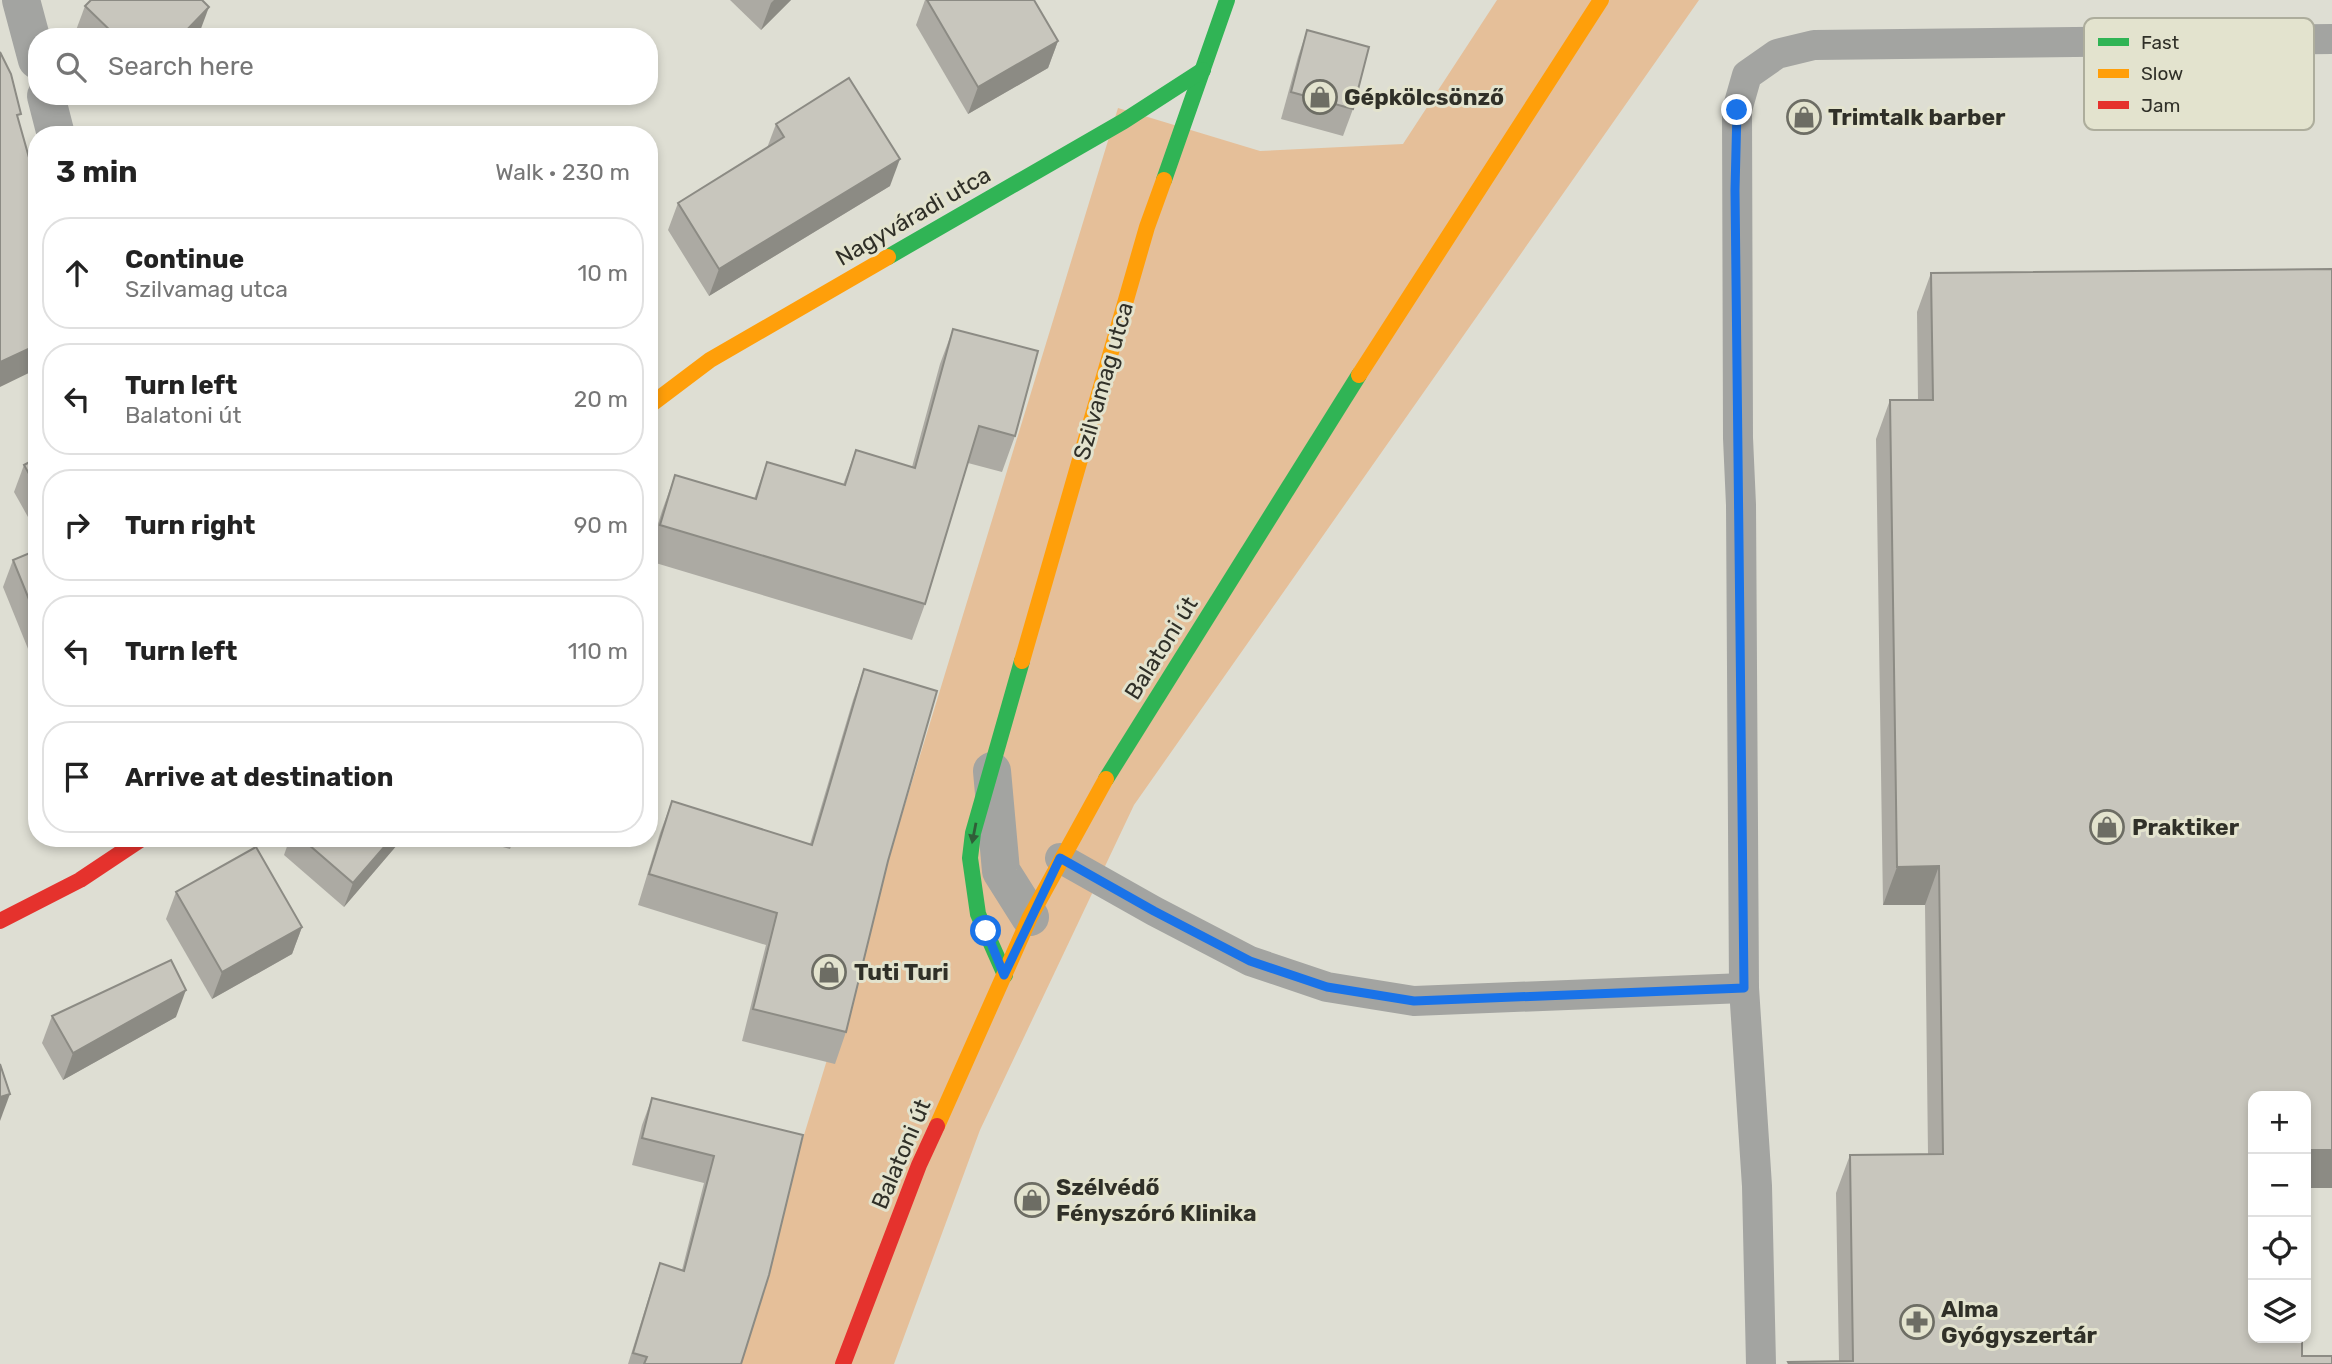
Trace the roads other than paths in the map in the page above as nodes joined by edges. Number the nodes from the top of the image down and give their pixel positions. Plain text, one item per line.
1 (21, 0) edge
2 (1227, 0) edge
3 (1601, 0) edge
4 (28, 28) edge
5 (2314, 38) edge
6 (2332, 38) edge
7 (2084, 41) edge
8 (1203, 70) junction
9 (48, 105) edge
10 (54, 126) edge
11 (658, 399) edge
12 (992, 767) junction
13 (130, 847) edge
14 (1060, 858) junction
15 (1030, 917) junction
16 (0, 921) edge
17 (1004, 975) junction
18 (1744, 988) junction
19 (843, 1364) edge
20 (1761, 1364) edge

1 - 4 street
2 - 8 street, Szilvamag utca
3 - 14 street, Balatoni út
5 - 6 lane
7 - 18 lane
8 - 11 street, Nagyváradi utca
8 - 12 street, Szilvamag utca
9 - 10 street
12 - 15 street, Szilvamag utca
12 -> 17 street, Szilvamag utca
13 - 16 street
14 - 15 street, Balatoni út
14 - 18 lane
15 - 17 street, Balatoni út
17 - 19 street, Balatoni út
18 - 20 lane

